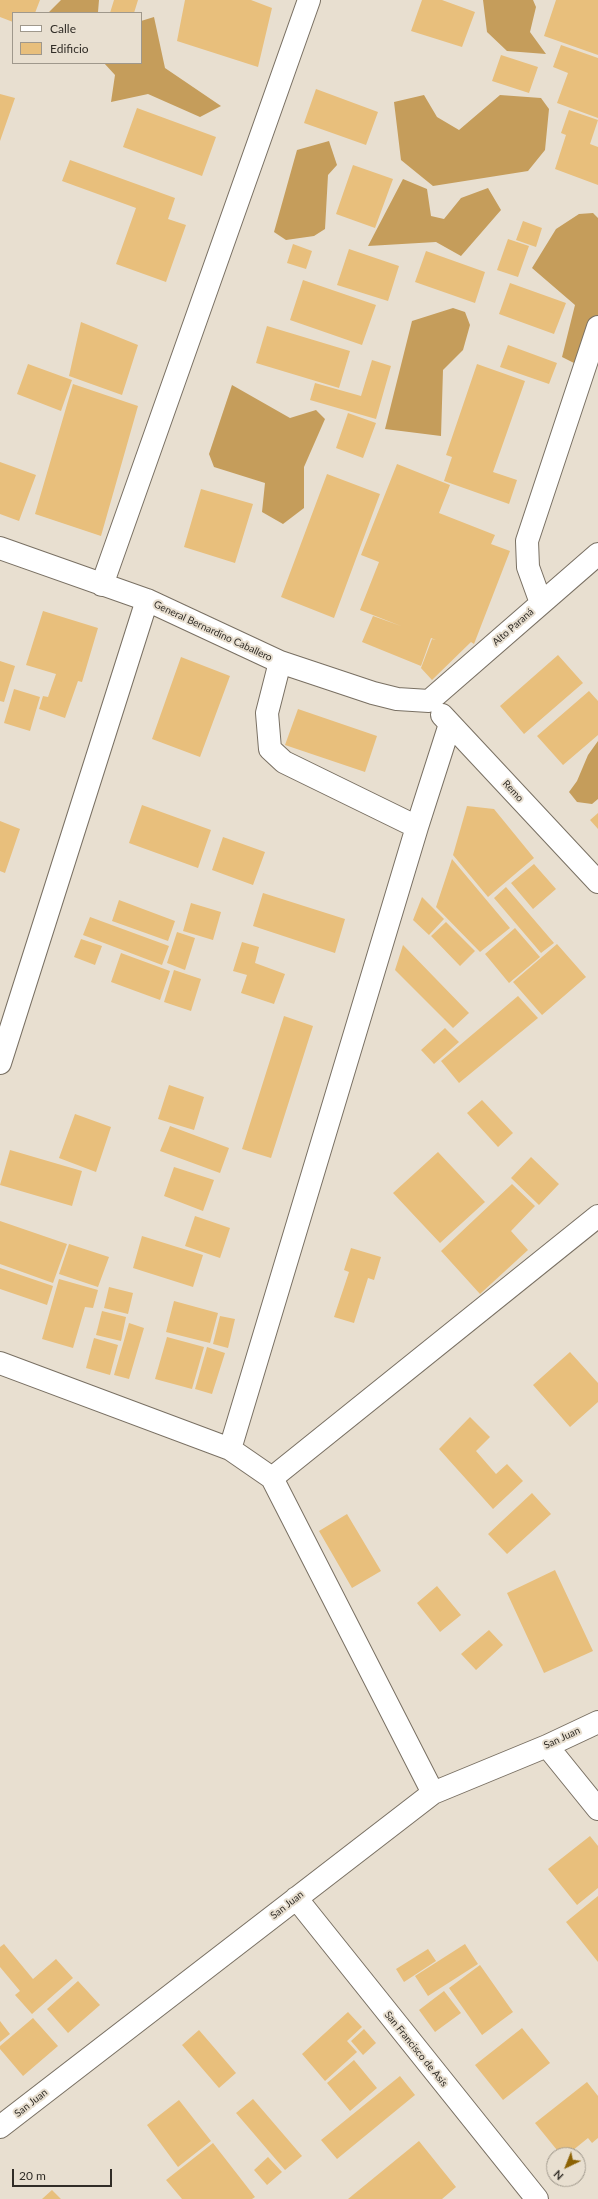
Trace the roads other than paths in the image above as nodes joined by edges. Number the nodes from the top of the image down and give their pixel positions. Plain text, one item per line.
1 (309, 0) edge
2 (598, 327) edge
3 (0, 548) edge
4 (598, 554) edge
5 (102, 585) junction
6 (147, 600) junction
7 (541, 603) junction
8 (280, 662) junction
9 (429, 701) junction
10 (450, 724) junction
11 (416, 827) junction
12 (598, 882) edge
13 (0, 1063) edge
14 (598, 1216) edge
15 (0, 1363) edge
16 (230, 1449) junction
17 (272, 1478) junction
18 (598, 1722) edge
19 (548, 1746) junction
20 (433, 1793) junction
21 (598, 1809) edge
22 (296, 1898) junction
23 (0, 2127) edge
24 (537, 2199) edge

1 - 5 street
2 - 7 street
3 - 5 street, General Bernardino Caballero
4 - 7 street, Alto Paraná
5 - 6 street, General Bernardino Caballero
6 - 8 street, General Bernardino Caballero
6 - 13 street
7 - 9 street, Alto Paraná
8 - 9 street, General Bernardino Caballero
8 - 11 street
9 - 10 street, Remo
10 - 11 street
10 - 12 street, Remo
11 - 16 street
14 - 17 street
15 - 16 street
16 - 17 street
17 - 20 street
18 - 19 street, San Juan
19 - 20 street, San Juan
19 - 21 street
20 - 22 street, San Juan
22 - 23 street, San Juan
22 - 24 street, San Francisco de Asís

